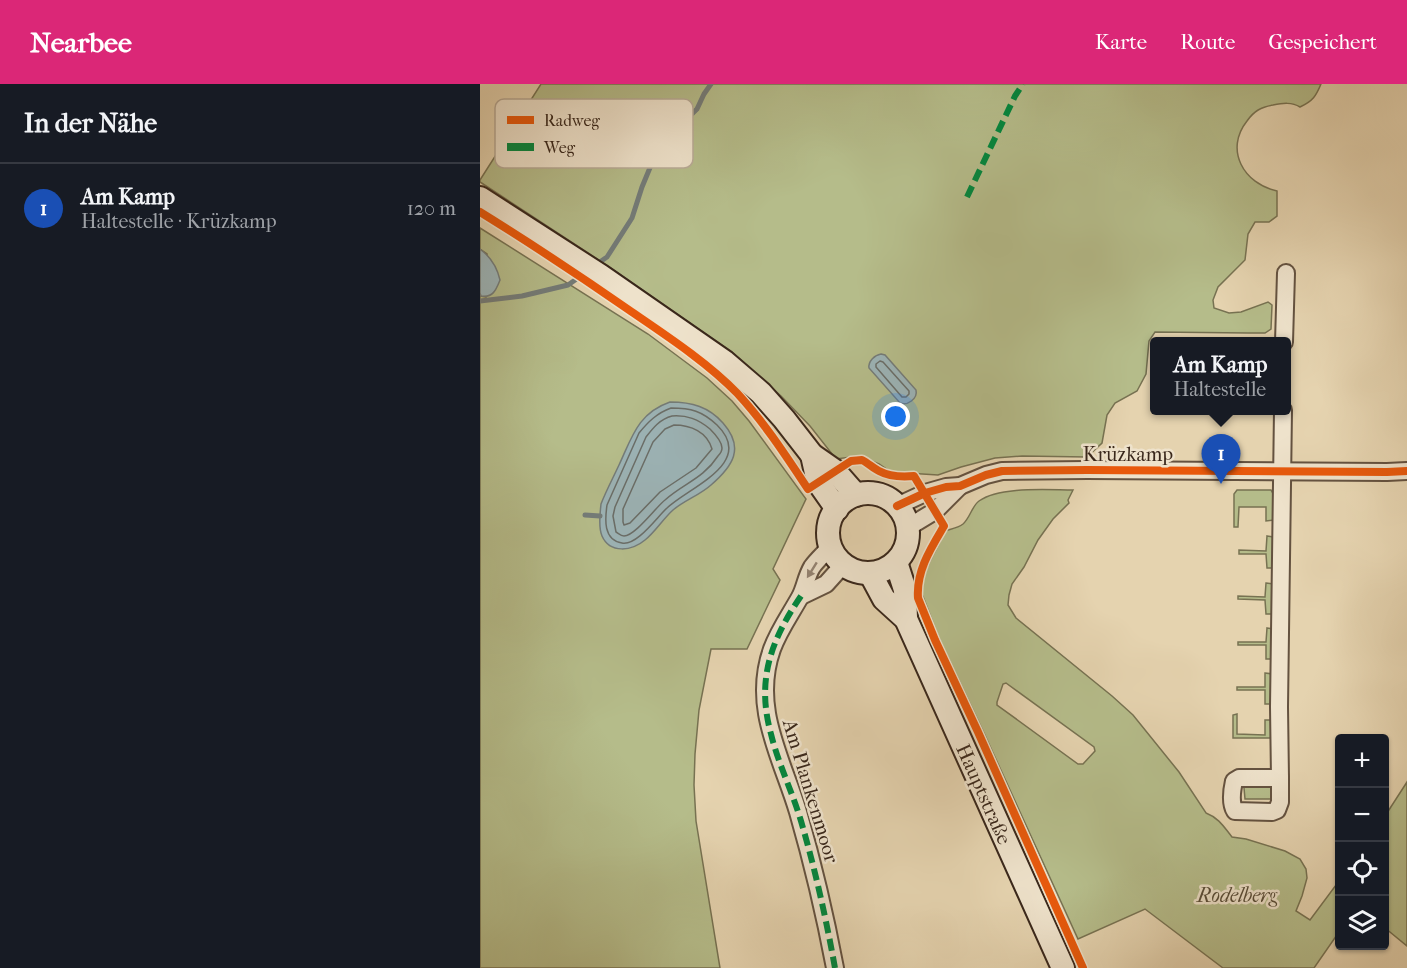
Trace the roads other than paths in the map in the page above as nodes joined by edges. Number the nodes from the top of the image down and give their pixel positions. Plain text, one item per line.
1 (480, 198) edge
2 (1286, 273) dead end
3 (1284, 337) edge
4 (1283, 415) edge
5 (812, 455) junction
6 (1281, 471) junction
7 (1407, 471) edge
8 (960, 486) junction
9 (856, 495) junction
10 (897, 506) junction
11 (837, 508) junction
12 (907, 528) junction
13 (836, 556) junction
14 (896, 562) junction
15 (870, 573) junction
16 (906, 619) junction
17 (1280, 778) dead end
18 (835, 968) edge
19 (1063, 968) edge

1 - 5 main road
2 - 3 street
4 - 6 street
5 - 9 main road
5 - 11 main road
6 - 7 street, Krüzkamp
6 - 8 street, Krüzkamp
6 - 17 street
8 - 10 street, Krüzkamp
8 - 12 street, Krüzkamp
9 - 10 main road
9 - 11 main road
10 - 12 main road
11 - 13 main road
12 - 14 main road
13 - 15 main road
13 - 18 street, Am Plankenmoor
14 - 15 main road
14 - 16 main road, Hauptstraße
15 - 16 main road, Hauptstraße
16 - 19 main road, Hauptstraße

